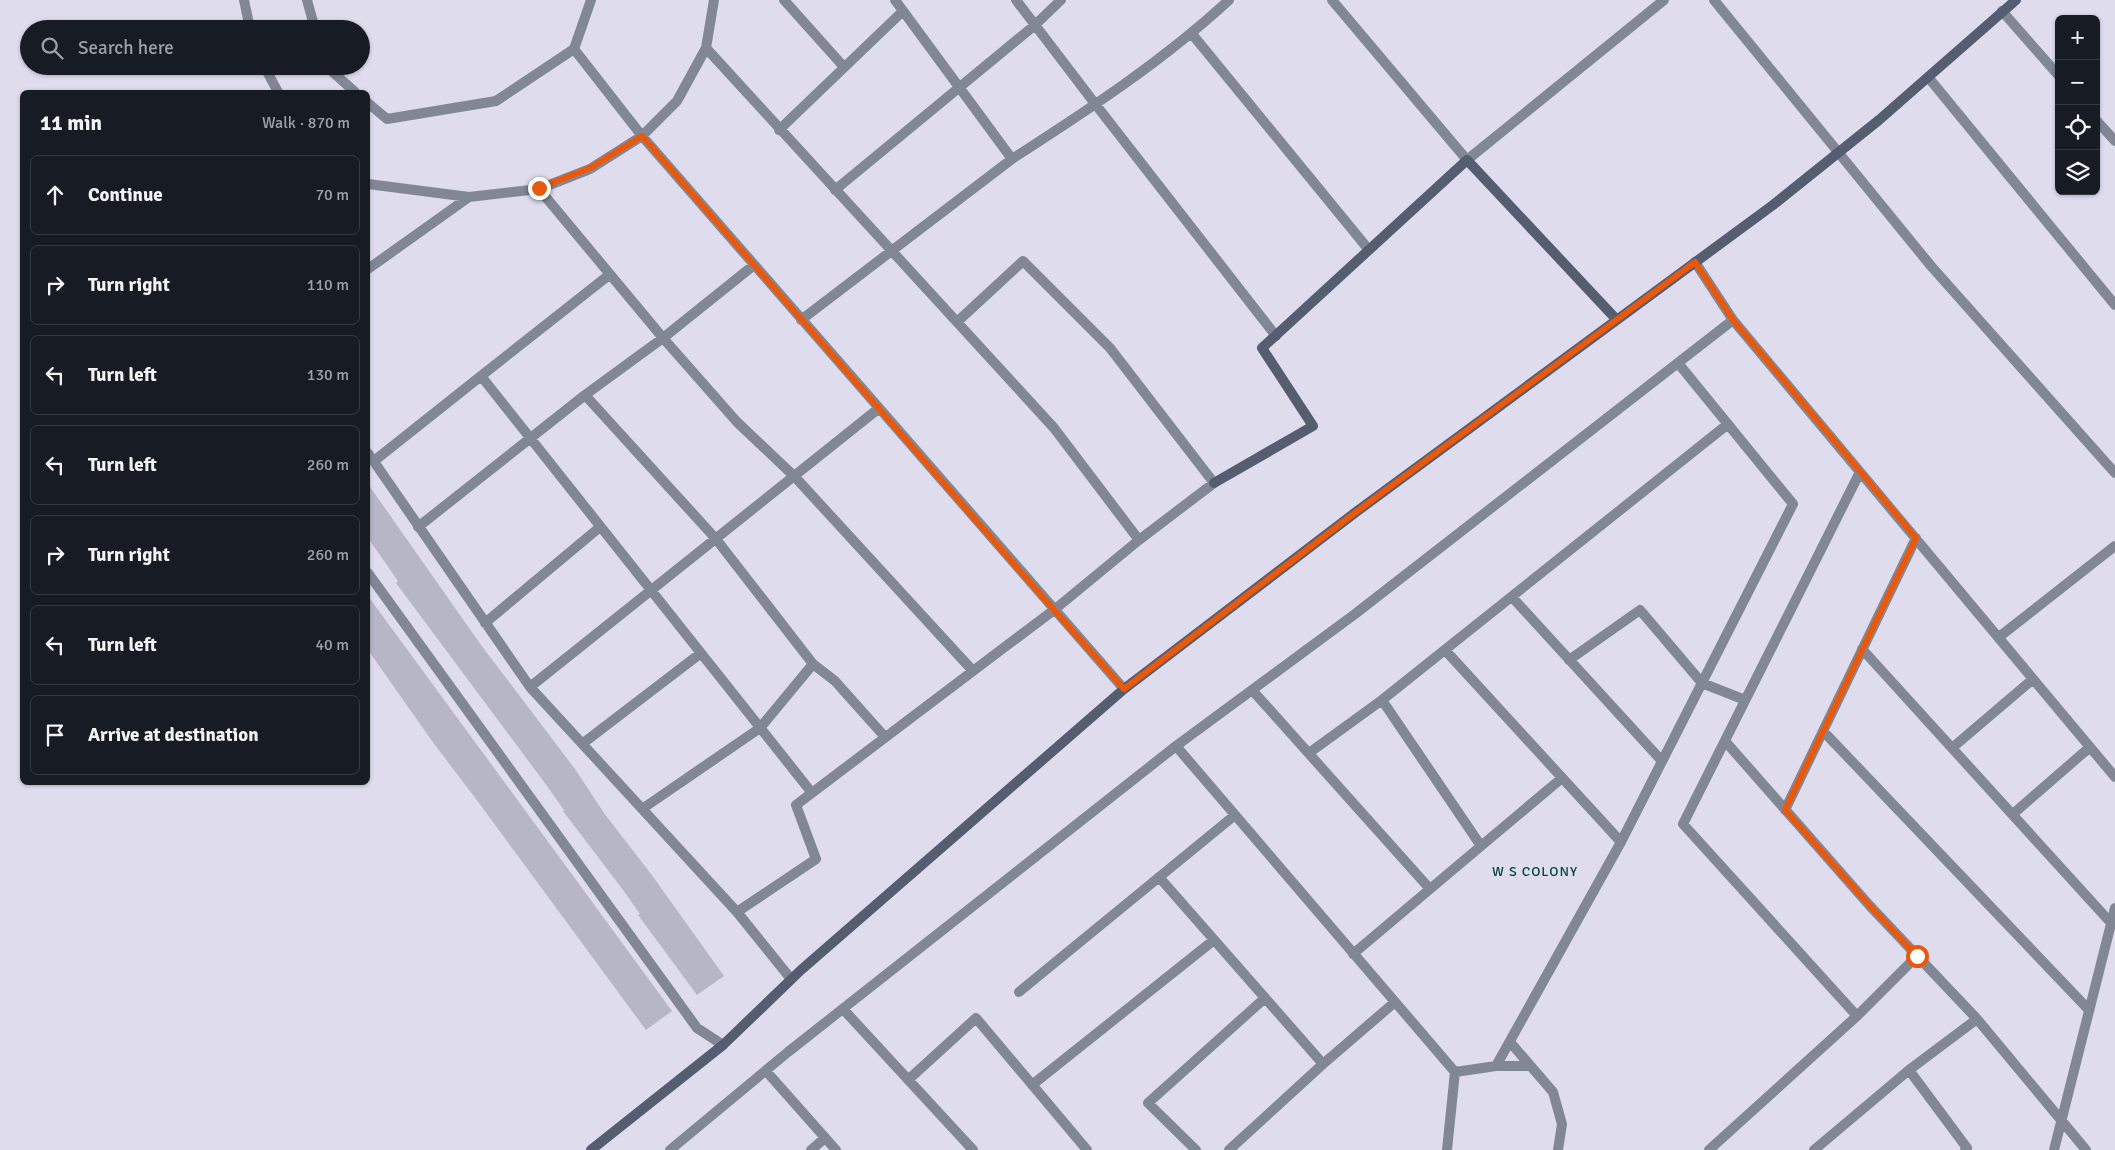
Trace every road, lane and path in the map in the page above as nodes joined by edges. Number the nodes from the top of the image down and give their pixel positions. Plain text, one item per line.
1 (244, 0) edge
2 (307, 0) edge
3 (591, 0) edge
4 (714, 0) edge
5 (784, 0) edge
6 (895, 0) edge
7 (1016, 0) edge
8 (1061, 0) edge
9 (1229, 0) edge
10 (1332, 0) edge
11 (1664, 0) edge
12 (1714, 0) edge
13 (2016, 0) edge
14 (903, 10) junction
15 (2002, 11) junction
16 (248, 20) edge
17 (313, 20) edge
18 (1035, 25) junction
19 (1192, 34) junction
20 (706, 48) junction
21 (574, 49) junction
22 (844, 67) junction
23 (2055, 71) edge
24 (269, 75) edge
25 (336, 75) edge
26 (1928, 77) junction
27 (959, 87) junction
28 (277, 90) edge
29 (354, 90) edge
30 (370, 105) edge
31 (1096, 105) junction
32 (2100, 124) edge
33 (779, 130) junction
34 (642, 136) junction
35 (2115, 141) edge
36 (1838, 152) junction
37 (1012, 159) junction
38 (1467, 160) junction
39 (370, 184) edge
40 (539, 188) junction
41 (835, 190) junction
42 (469, 198) junction
43 (890, 250) junction
44 (1369, 250) junction
45 (1695, 262) junction
46 (754, 265) junction
47 (370, 268) edge
48 (609, 275) junction
49 (2115, 305) edge
50 (1616, 319) junction
51 (801, 320) junction
52 (1733, 320) junction
53 (957, 322) junction
54 (1276, 336) junction
55 (662, 338) junction
56 (1678, 363) junction
57 (481, 376) junction
58 (585, 395) junction
59 (878, 409) junction
60 (1728, 424) junction
61 (530, 438) junction
62 (371, 457) edge
63 (1860, 472) junction
64 (2115, 473) edge
65 (795, 477) junction
66 (1214, 483) junction
67 (600, 526) junction
68 (418, 527) junction
69 (1916, 538) junction
70 (716, 539) junction
71 (1139, 540) junction
72 (2115, 546) edge
73 (370, 576) edge
74 (651, 591) junction
75 (1512, 597) junction
76 (1054, 610) junction
77 (485, 623) junction
78 (1998, 637) junction
79 (1862, 649) junction
80 (1445, 650) junction
81 (701, 653) junction
82 (1569, 660) junction
83 (813, 664) junction
84 (973, 671) junction
85 (2033, 679) junction
86 (1702, 684) junction
87 (530, 687) junction
88 (1124, 689) junction
89 (1252, 690) junction
90 (1382, 700) junction
91 (1746, 700) junction
92 (760, 728) junction
93 (1823, 731) junction
94 (885, 737) junction
95 (1724, 741) junction
96 (582, 744) junction
97 (1176, 746) junction
98 (2090, 747) junction
99 (1952, 748) junction
100 (1309, 753) junction
101 (1662, 761) junction
102 (2115, 777) edge
103 (1562, 778) junction
104 (812, 793) junction
105 (642, 809) junction
106 (1785, 810) junction
107 (2013, 814) junction
108 (1234, 815) junction
109 (1621, 842) junction
110 (1480, 846) junction
111 (1159, 877) junction
112 (1430, 889) junction
113 (2115, 908) edge
114 (737, 912) junction
115 (2111, 923) junction
116 (1214, 940) junction
117 (1353, 954) junction
118 (1917, 956) junction
119 (791, 979) junction
120 (1019, 992) dead end
121 (1265, 998) junction
122 (1395, 1002) junction
123 (843, 1009) junction
124 (2089, 1010) junction
125 (1858, 1016) junction
126 (1977, 1019) junction
127 (1510, 1042) junction
128 (723, 1045) junction
129 (1323, 1064) junction
130 (1496, 1066) junction
131 (1530, 1066) junction
132 (766, 1070) junction
133 (1909, 1070) junction
134 (1455, 1072) junction
135 (908, 1080) junction
136 (1032, 1085) junction
137 (2061, 1122) junction
138 (826, 1138) junction
139 (1967, 1149) edge
140 (591, 1150) edge
141 (670, 1150) edge
142 (811, 1150) edge
143 (836, 1150) edge
144 (973, 1150) edge
145 (1087, 1150) edge
146 (1196, 1150) edge
147 (1229, 1150) edge
148 (1447, 1150) edge
149 (1558, 1150) edge
150 (1709, 1150) edge
151 (1814, 1150) edge
152 (2054, 1150) edge
153 (2086, 1150) edge

1 - 16 street
2 - 17 street
3 - 21 street
4 - 20 street
5 - 22 street
6 - 14 street
7 - 18 street
8 - 18 street
9 - 19 street
10 - 38 street
11 - 38 street
12 - 36 street
13 - 15 main road
14 - 22 street
14 - 27 street
15 - 23 street
15 - 26 main road
18 - 27 street
18 - 31 street
19 - 31 street
19 - 44 street
20 - 33 street
20 - 34 street
21 - 30 street
21 - 34 street
22 - 33 street
24 - 28 street
25 - 29 street
26 - 36 main road
26 - 49 street
27 - 37 street
27 - 41 street
31 - 37 street
31 - 54 street
32 - 35 street
33 - 41 street
34 - 40 street
34 - 46 street
36 - 45 main road
36 - 64 street
37 - 43 street
38 - 44 main road
38 - 50 main road
39 - 42 street
40 - 42 street
40 - 48 street
41 - 43 street
42 - 47 street
43 - 51 street
43 - 53 street
44 - 54 main road
45 - 50 main road
45 - 52 street
46 - 51 street
46 - 55 street
48 - 55 street
48 - 57 street
50 - 88 main road
51 - 59 street
52 - 56 street
52 - 63 street
53 - 66 street
53 - 71 street
54 - 66 main road
55 - 58 street
55 - 65 street
56 - 60 street
56 - 89 street
57 - 61 street
57 - 62 street
58 - 61 street
58 - 70 street
59 - 65 street
59 - 76 street
60 - 75 street
60 - 86 street
61 - 67 street
61 - 68 street
62 - 68 street
63 - 69 street
63 - 91 street
65 - 70 street
65 - 84 street
66 - 71 street
67 - 74 street
67 - 77 street
68 - 77 street
69 - 78 street
69 - 79 street
70 - 74 street
70 - 83 street
71 - 76 street
72 - 78 street
73 - 128 street
74 - 81 street
74 - 87 street
75 - 80 street
75 - 82 street
76 - 84 street
76 - 88 street
77 - 87 street
78 - 85 street
79 - 93 street
79 - 99 street
80 - 90 street
80 - 103 street
81 - 92 street
81 - 96 street
82 - 86 street
82 - 101 street
83 - 92 street
83 - 94 street
84 - 94 street
85 - 98 street
85 - 99 street
86 - 91 street
86 - 101 street
87 - 96 street
88 - 119 main road
89 - 97 street
89 - 100 street
90 - 100 street
90 - 110 street
91 - 95 street
92 - 104 street
92 - 105 street
93 - 106 street
93 - 124 street
94 - 104 street
95 - 106 street
95 - 125 street
96 - 105 street
97 - 108 street
97 - 123 street
98 - 102 street
98 - 107 street
99 - 107 street
100 - 112 street
101 - 109 street
103 - 109 street
103 - 110 street
104 - 114 street
105 - 114 street
106 - 118 street
107 - 115 street
108 - 111 street
108 - 117 street
109 - 127 street
110 - 112 street
111 - 116 street
111 - 120 street
112 - 117 street
113 - 115 street
114 - 119 street
115 - 124 street
116 - 121 street
116 - 136 street
117 - 122 street
118 - 125 street
118 - 126 street
119 - 128 main road
121 - 129 street
121 - 146 street
122 - 129 street
122 - 134 street
123 - 132 street
123 - 135 street
124 - 137 street
125 - 150 street
126 - 133 street
126 - 137 street
127 - 130 street
127 - 131 street
128 - 140 main road
129 - 147 street
130 - 131 street
130 - 134 street
131 - 149 street
132 - 138 street
132 - 141 street
133 - 139 street
133 - 151 street
134 - 148 street
135 - 136 street
135 - 144 street
136 - 145 street
137 - 152 street
137 - 153 street
138 - 142 street
138 - 143 street

